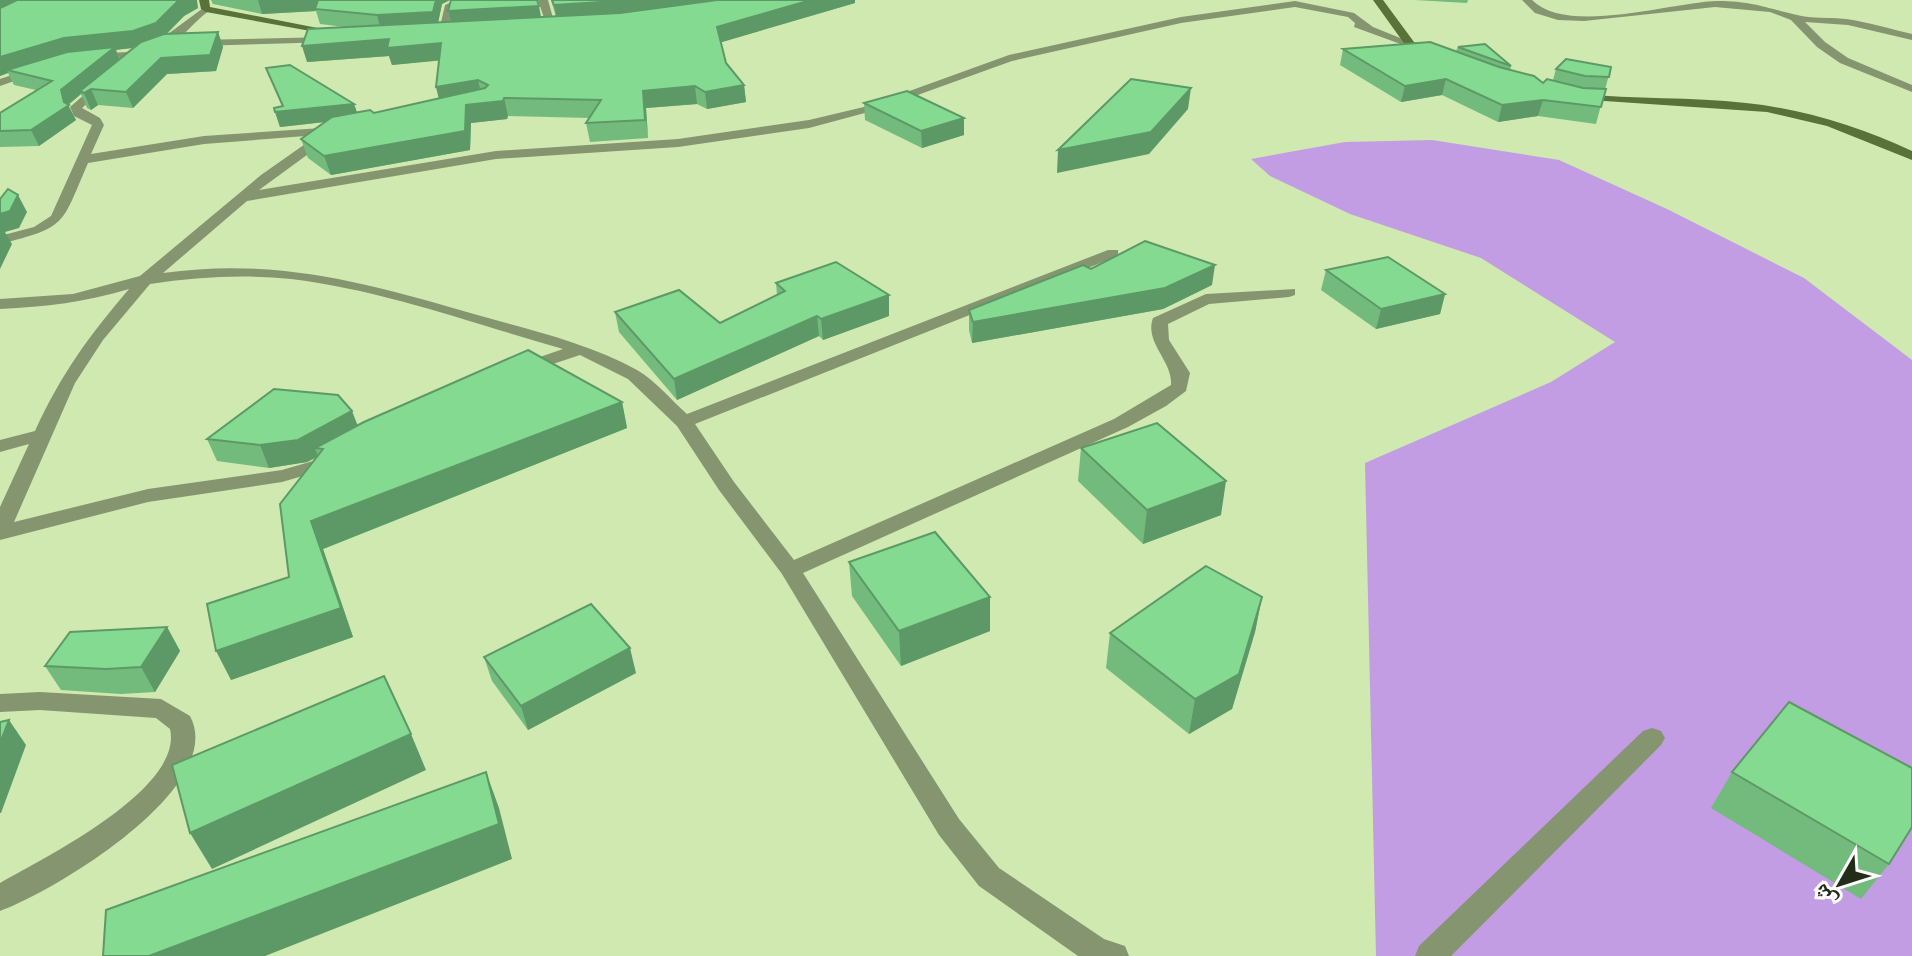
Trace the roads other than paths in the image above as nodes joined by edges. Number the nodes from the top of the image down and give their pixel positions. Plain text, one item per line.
1 (465, 0) edge
2 (543, 0) edge
3 (1378, 0) edge
4 (1527, 0) edge
5 (1656, 0) edge
6 (205, 5) edge
7 (1683, 7) junction
8 (1794, 18) junction
9 (565, 26) edge
10 (552, 27) junction
11 (537, 28) edge
12 (458, 32) edge
13 (442, 33) junction
14 (427, 34) edge
15 (1912, 37) edge
16 (168, 43) junction
17 (1410, 44) junction
18 (142, 53) junction
19 (82, 58) edge
20 (1443, 59) edge
21 (43, 68) edge
22 (0, 83) edge
23 (1912, 89) edge
24 (1566, 95) edge
25 (348, 127) edge
26 (333, 130) junction
27 (1912, 156) edge
28 (80, 160) junction
29 (245, 197) junction
30 (0, 240) edge
31 (1113, 253) dead end
32 (146, 279) junction
33 (1289, 292) dead end
34 (0, 304) edge
35 (581, 349) junction
36 (494, 379) edge
37 (684, 422) junction
38 (42, 435) junction
39 (0, 446) edge
40 (345, 454) edge
41 (0, 532) edge
42 (790, 570) junction
43 (0, 703) edge
44 (1652, 738) dead end
45 (0, 898) edge
46 (1114, 956) edge
47 (1430, 956) edge

1 - 13 street
2 - 10 street
3 - 17 street
4 - 7 street
5 - 7 street
6 - 16 street
6 - 16 street
7 - 8 street
8 - 15 street
8 - 23 street
9 - 10 street
10 - 11 street
12 - 13 street
13 - 14 street
16 - 18 street
17 - 20 street
17 - 29 street
18 - 19 street
18 - 28 street
21 - 22 street
24 - 27 street
25 - 26 street
26 - 28 street
26 - 29 street
28 - 30 street
29 - 32 street
31 - 37 street
32 - 34 street
32 - 35 street
32 - 38 street
33 - 42 street
35 - 36 street
35 - 37 street
37 - 42 street
38 - 39 street
38 - 41 street
40 - 41 street
42 - 46 street
43 - 45 street
44 - 47 street

